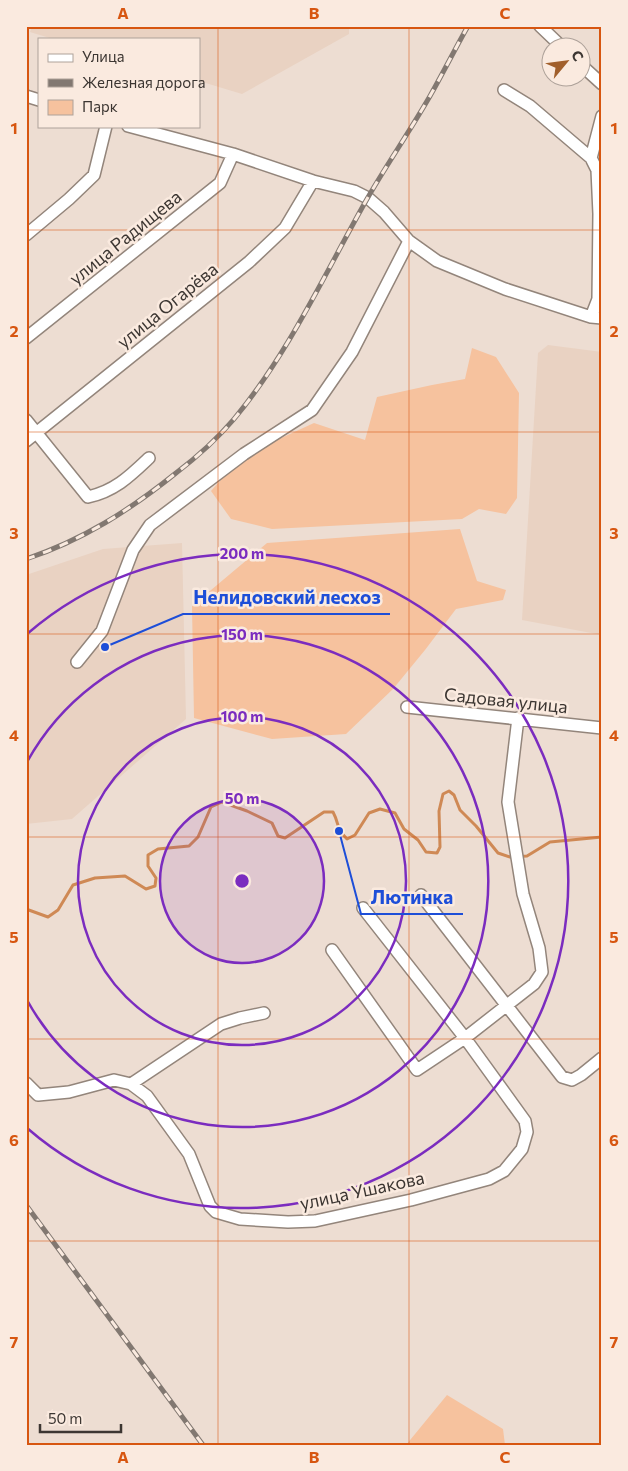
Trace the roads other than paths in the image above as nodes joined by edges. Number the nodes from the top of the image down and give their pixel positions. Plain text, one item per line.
1 (540, 26) edge
2 (553, 38) edge
3 (590, 73) edge
4 (602, 84) edge
5 (504, 90) dead end
6 (26, 96) edge
7 (38, 100) edge
8 (602, 116) edge
9 (106, 128) edge
10 (136, 128) edge
11 (233, 154) junction
12 (591, 158) junction
13 (313, 181) junction
14 (26, 235) edge
15 (409, 241) junction
16 (596, 317) edge
17 (26, 338) edge
18 (26, 420) edge
19 (36, 433) junction
20 (26, 441) edge
21 (149, 458) dead end
22 (78, 662) dead end
23 (407, 707) dead end
24 (518, 718) junction
25 (602, 728) edge
26 (421, 895) dead end
27 (363, 908) dead end
28 (332, 950) dead end
29 (506, 1006) junction
30 (264, 1013) dead end
31 (465, 1038) junction
32 (602, 1058) edge
33 (26, 1083) edge
34 (132, 1084) junction

1 - 2 street
3 - 4 street
5 - 12 street
6 - 7 street
8 - 12 street
9 - 14 street
10 - 11 street
11 - 13 street
11 - 17 street, улица Радищева
12 - 16 street
13 - 15 street
13 - 19 street, улица Огарёва
15 - 16 street
15 - 22 street
18 - 19 street
19 - 20 street, улица Огарёва
19 - 21 street
23 - 24 street, Садовая улица
24 - 25 street, Садовая улица
24 - 29 street
26 - 29 street
27 - 31 street
28 - 31 street
29 - 31 street
29 - 32 street
30 - 34 street
31 - 34 street, улица Ушакова
33 - 34 street

